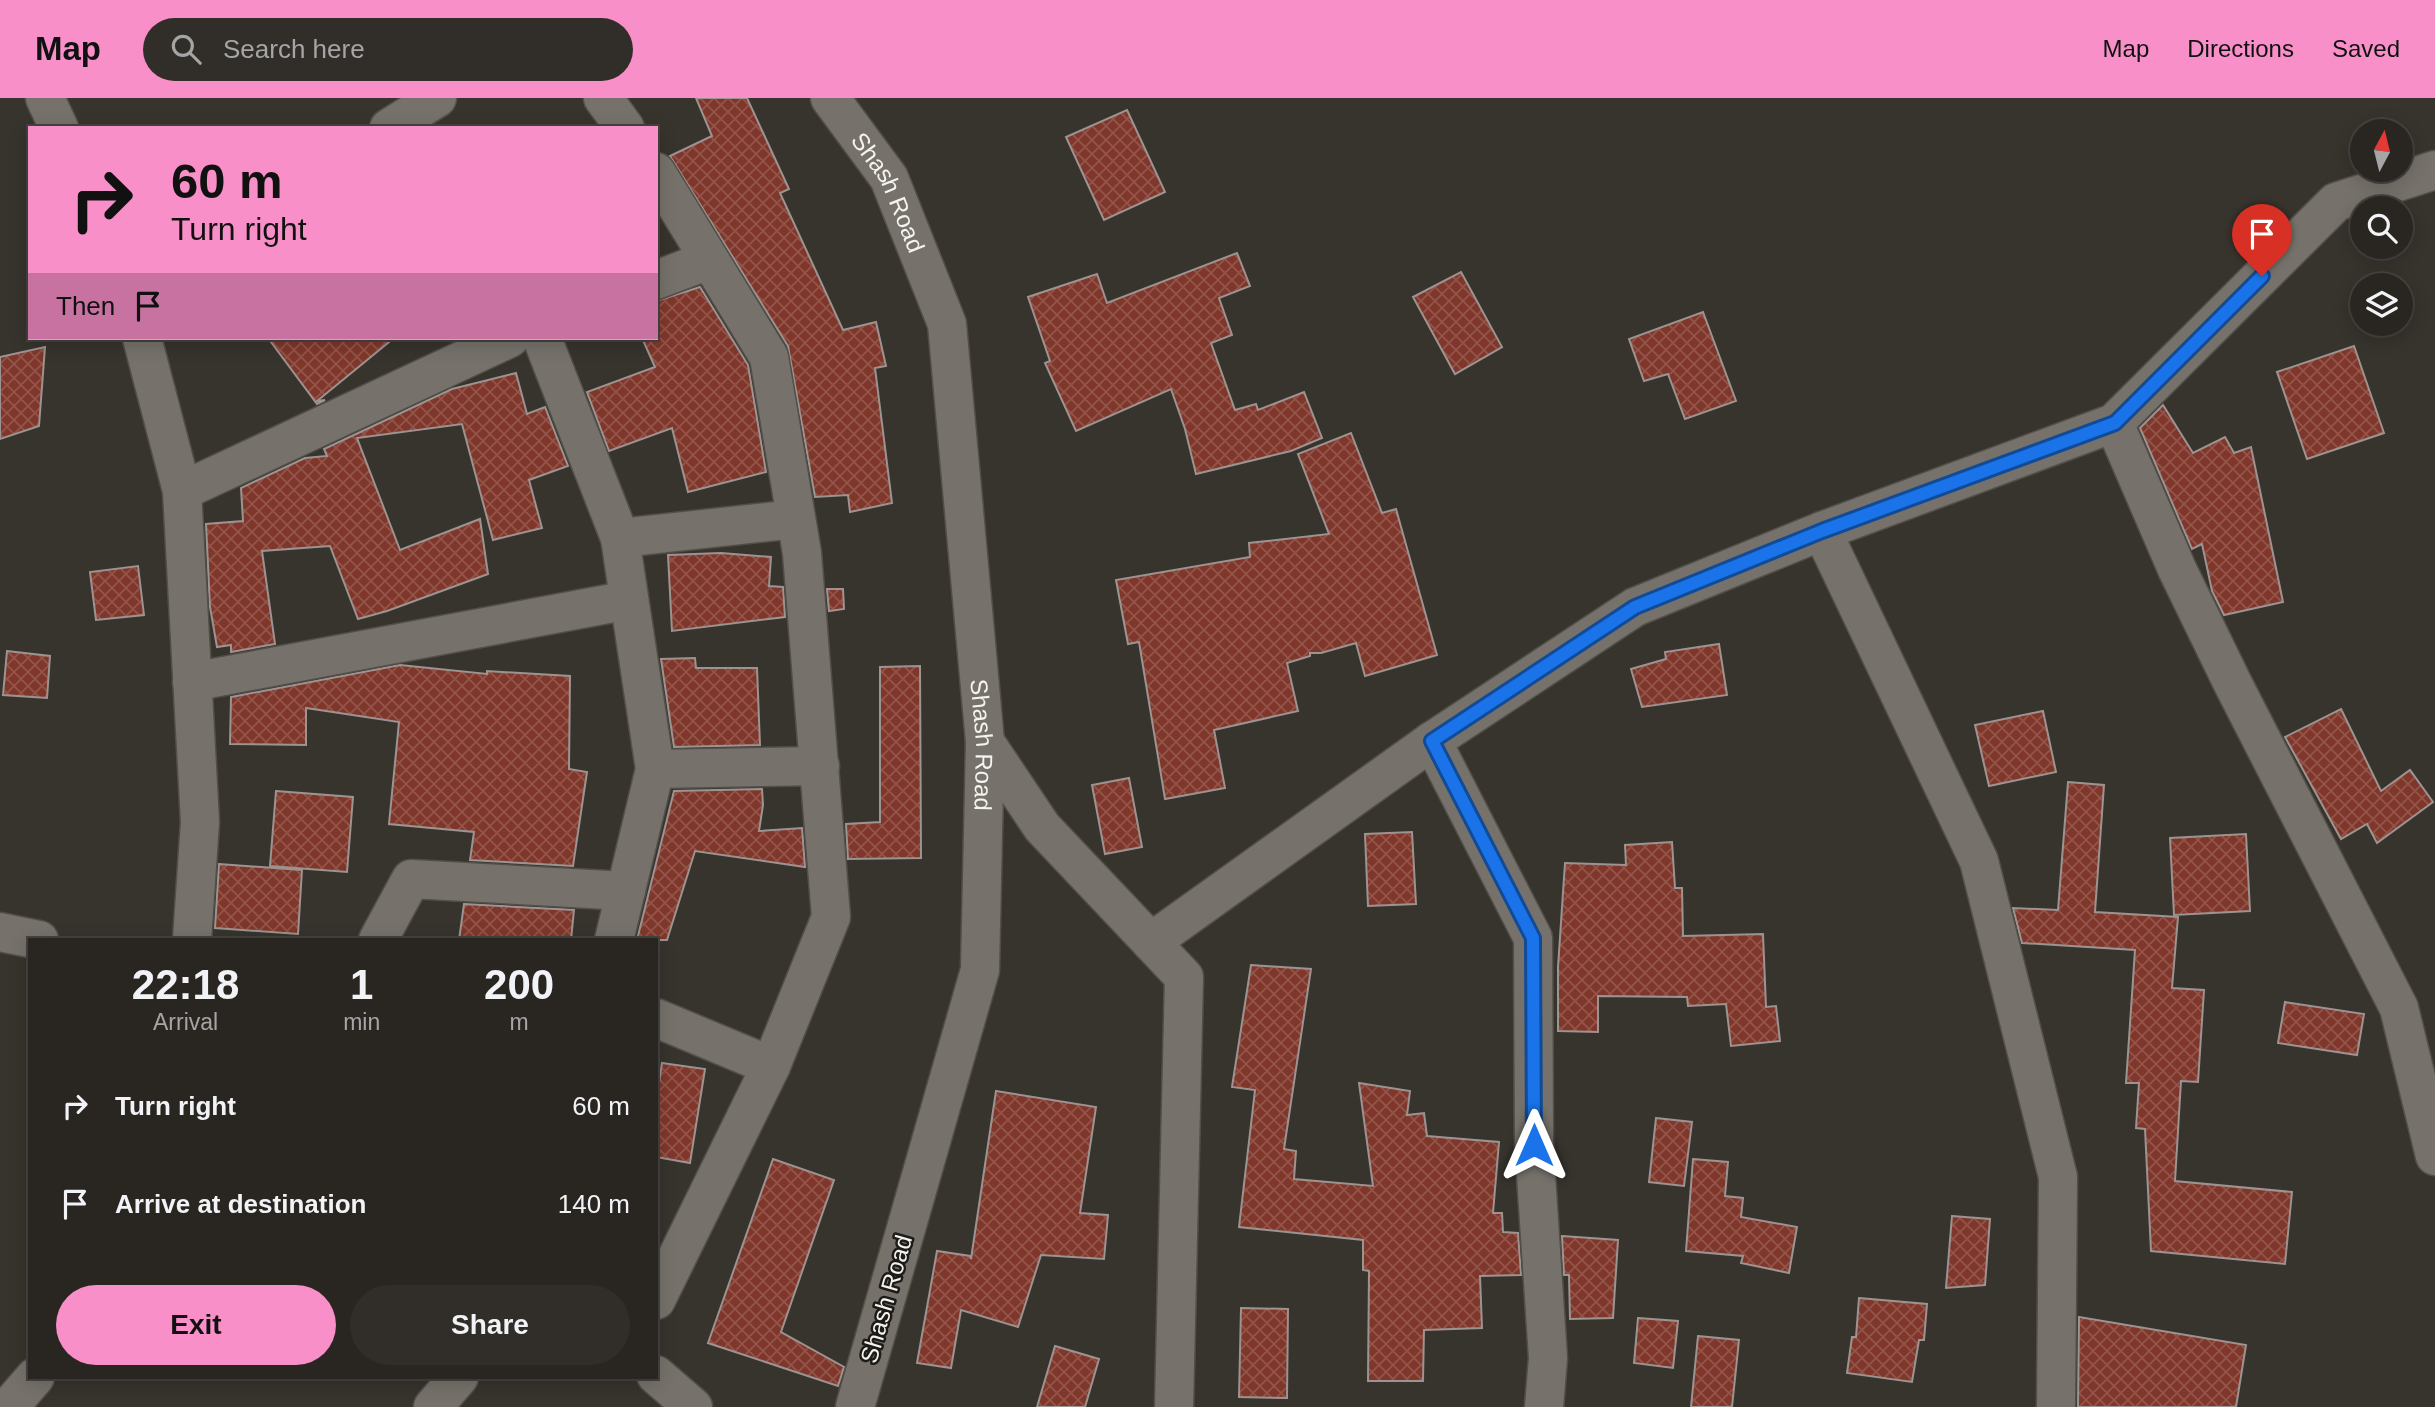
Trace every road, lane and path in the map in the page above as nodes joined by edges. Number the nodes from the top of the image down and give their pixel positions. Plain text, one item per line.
1 (45, 98) edge
2 (603, 98) edge
3 (830, 98) edge
4 (434, 107) edge
5 (58, 126) edge
6 (393, 126) edge
7 (624, 126) edge
8 (2435, 170) edge
9 (658, 175) edge
10 (709, 260) junction
11 (658, 279) edge
12 (143, 340) edge
13 (506, 340) edge
14 (543, 340) edge
15 (2115, 423) junction
16 (182, 491) junction
17 (796, 519) junction
18 (1822, 531) junction
19 (620, 538) junction
20 (629, 600) junction
21 (192, 682) junction
22 (1432, 741) junction
23 (985, 742) junction
24 (820, 766) junction
25 (655, 769) junction
26 (626, 891) junction
27 (192, 938) edge
28 (379, 938) edge
29 (614, 938) edge
30 (1151, 942) junction
31 (658, 1019) edge
32 (771, 1066) junction
33 (2435, 1156) edge
34 (658, 1296) edge
35 (658, 1377) edge
36 (33, 1379) edge
37 (457, 1379) edge
38 (9, 1407) edge
39 (433, 1407) edge
40 (693, 1407) edge
41 (855, 1407) edge
42 (1174, 1407) edge
43 (1544, 1407) edge
44 (2056, 1407) edge

1 - 5 street
2 - 7 street
3 - 23 street, Shash Road
4 - 6 street
8 - 15 street
9 - 10 street
10 - 11 street
10 - 17 street
12 - 16 street
13 - 16 street
14 - 19 street
15 - 18 street
15 - 33 street
16 - 21 street
17 - 19 street
17 - 24 street
18 - 22 street
18 - 44 street
19 - 20 street
20 - 21 street
20 - 25 street
21 - 27 street
22 - 30 street
22 - 43 street
23 - 30 street
23 - 41 street, Shash Road
24 - 25 street
24 - 32 street
25 - 26 street
26 - 28 street
26 - 29 street
30 - 42 street
31 - 32 street
32 - 34 street
35 - 40 street
36 - 38 street
37 - 39 street

